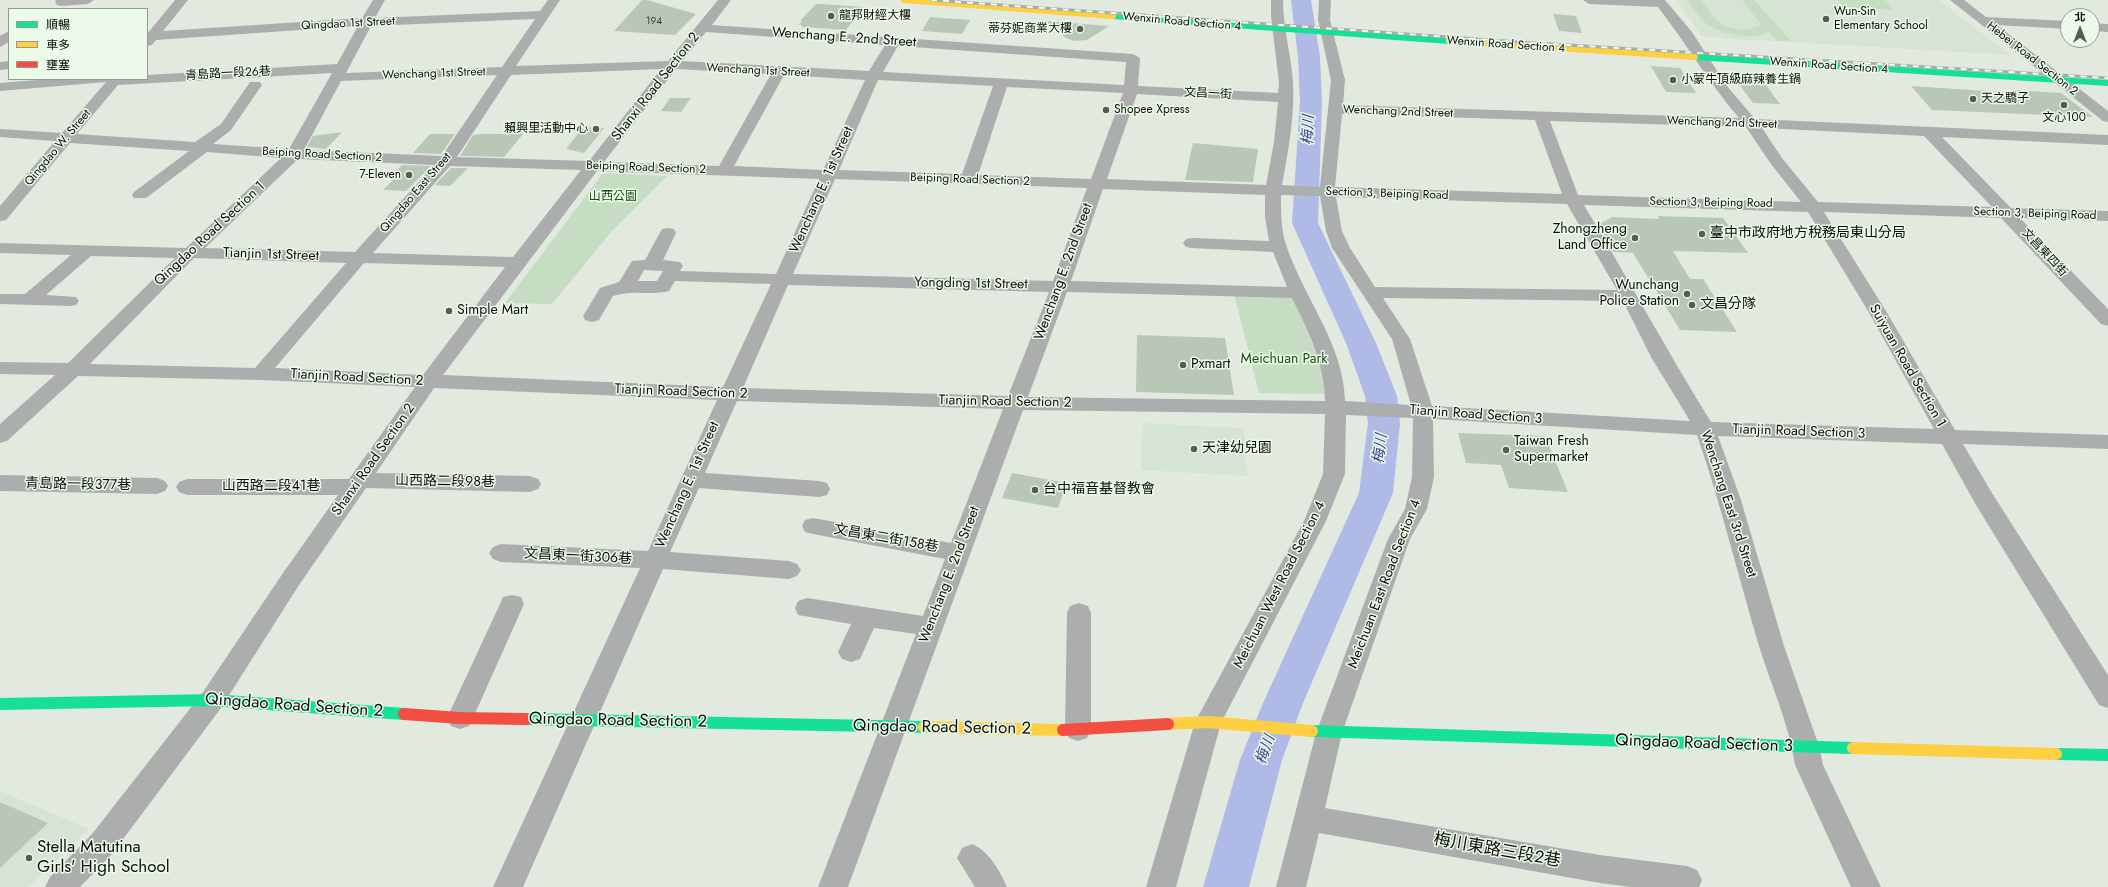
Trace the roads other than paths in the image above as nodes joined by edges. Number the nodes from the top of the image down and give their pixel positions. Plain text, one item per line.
1 (63, 0) edge
2 (88, 0) edge
3 (182, 0) edge
4 (379, 0) edge
5 (554, 0) edge
6 (725, 0) edge
7 (904, 0) edge
8 (1277, 0) edge
9 (1325, 0) edge
10 (1589, 0) edge
11 (1956, 0) edge
12 (1660, 1) edge
13 (544, 15) junction
14 (1983, 21) junction
15 (367, 22) junction
16 (1326, 23) junction
17 (2060, 25) edge
18 (703, 28) junction
19 (1279, 30) junction
20 (150, 39) edge
21 (894, 41) junction
22 (1695, 48) junction
23 (672, 65) junction
24 (2026, 65) dead end
25 (2041, 66) junction
26 (2060, 67) dead end
27 (339, 72) junction
28 (506, 72) junction
29 (779, 72) junction
30 (873, 77) junction
31 (148, 79) edge
32 (111, 80) edge
33 (2060, 80) junction
34 (2108, 82) edge
35 (1001, 83) junction
36 (255, 84) dead end
37 (0, 88) edge
38 (1131, 90) junction
39 (1285, 98) junction
40 (1336, 109) junction
41 (1542, 118) junction
42 (2108, 118) edge
43 (1751, 124) junction
44 (0, 133) edge
45 (1930, 133) junction
46 (67, 137) junction
47 (2108, 140) edge
48 (200, 148) junction
49 (294, 154) junction
50 (446, 161) junction
51 (594, 166) junction
52 (724, 171) junction
53 (829, 175) junction
54 (968, 180) junction
55 (1096, 184) junction
56 (1273, 190) junction
57 (1293, 191) joint
58 (1321, 192) junction
59 (140, 195) dead end
60 (1572, 200) junction
61 (1812, 206) junction
62 (2007, 214) junction
63 (0, 216) edge
64 (2108, 216) edge
65 (668, 233) dead end
66 (1192, 243) dead end
67 (1280, 247) junction
68 (0, 248) edge
69 (87, 250) junction
70 (191, 253) junction
71 (359, 258) junction
72 (518, 262) junction
73 (652, 266) junction
74 (669, 276) junction
75 (782, 279) junction
76 (626, 286) junction
77 (1060, 286) junction
78 (1371, 292) junction
79 (1298, 293) junction
80 (1629, 296) junction
81 (0, 299) edge
82 (29, 300) junction
83 (70, 301) dead end
84 (592, 316) dead end
85 (2108, 320) edge
86 (0, 368) edge
87 (73, 370) junction
88 (260, 374) junction
89 (429, 381) junction
90 (729, 394) junction
91 (1015, 403) junction
92 (1336, 408) junction
93 (1362, 408) joint
94 (1423, 411) junction
95 (1705, 429) junction
96 (0, 436) edge
97 (1947, 436) junction
98 (2108, 442) edge
99 (690, 480) junction
100 (0, 483) edge
101 (358, 484) junction
102 (530, 484) dead end
103 (157, 486) dead end
104 (187, 487) dead end
105 (819, 489) dead end
106 (813, 526) dead end
107 (501, 553) dead end
108 (959, 553) junction
109 (654, 560) junction
110 (788, 570) dead end
111 (512, 604) dead end
112 (807, 608) dead end
113 (1079, 613) dead end
114 (866, 617) junction
115 (931, 626) junction
116 (851, 652) dead end
117 (2108, 697) edge
118 (212, 700) junction
119 (0, 704) edge
120 (460, 718) junction
121 (582, 720) junction
122 (1208, 722) junction
123 (894, 727) junction
124 (1078, 730) junction
125 (1300, 730) joint
126 (1329, 733) junction
127 (1806, 746) junction
128 (2108, 755) edge
129 (1307, 818) junction
130 (972, 858) dead end
131 (1687, 880) dead end
132 (60, 887) edge
133 (508, 887) edge
134 (833, 887) edge
135 (992, 887) edge
136 (1161, 887) edge
137 (1291, 887) edge
138 (1866, 887) edge

1 - 2 street
3 - 20 street
4 - 15 street, Qingdao Road Section 1
5 - 13 street, Qingdao East Street
6 - 18 street, Shanxi Road Section 2
7 - 19 main road, Wenxin Road Section 4
8 - 19 street, Meichuan West Road Section 4
9 - 16 street, Meichuan East Road Section 4
10 - 12 street
11 - 14 street, Hebei Road Section 2
12 - 22 street, Suiyuan Road Section 1
13 - 15 street, Qingdao 1st Street
13 - 28 street, Qingdao East Street
14 - 17 street
14 - 25 street, Hebei Road Section 2
15 - 20 street, Qingdao 1st Street
15 - 27 street, Qingdao Road Section 1
16 - 19 main road, Wenxin Road Section 4
16 - 22 main road, Wenxin Road Section 4
16 - 40 street, Meichuan East Road Section 4
18 - 21 street, Wenchang E. 2nd Street
18 - 23 street, Shanxi Road Section 2
19 - 39 street, Meichuan West Road Section 4
21 - 30 street, Wenchang E. 1st Street
21 - 38 street, Wenchang E. 2nd Street
22 - 33 main road, Wenxin Road Section 4
22 - 43 street, Suiyuan Road Section 1
23 - 28 street, Wenchang 1st Street
23 - 29 street, Wenchang 1st Street
23 - 51 street, Shanxi Road Section 2
24 - 25 main road
25 - 26 main road
25 - 33 street, Hebei Road Section 2
27 - 28 street, Wenchang 1st Street
27 - 31 street, 青島路一段26巷
27 - 49 street, Qingdao Road Section 1
28 - 50 street, Qingdao East Street
29 - 30 street, Wenchang 1st Street
29 - 52 street
30 - 35 street, Wenchang 1st Street
30 - 53 street, Wenchang E. 1st Street
32 - 37 street, 青島路一段26巷
32 - 46 street, Qingdao W. Street
33 - 34 main road, Wenxin Road Section 4
33 - 42 street, Hebei Road Section 2
35 - 38 street, Wenchang 1st Street
35 - 54 street
36 - 48 street
38 - 39 street, 文昌一街
38 - 55 street, Wenchang E. 2nd Street
39 - 56 street, Meichuan West Road Section 4
40 - 41 street, Wenchang 2nd Street
40 - 58 street, Meichuan East Road Section 4
41 - 43 street, Wenchang 2nd Street
41 - 60 street, Wenchang East 3rd Street
43 - 45 street, Wenchang 2nd Street
43 - 61 street, Suiyuan Road Section 1
44 - 46 street, Beiping Road Section 2
45 - 47 street, Wenchang 2nd Street
45 - 62 street, 文昌東四街
46 - 48 street, Beiping Road Section 2
46 - 63 street, Qingdao W. Street
48 - 49 street, Beiping Road Section 2
48 - 59 street
49 - 50 street, Beiping Road Section 2
49 - 70 street, Qingdao Road Section 1
50 - 51 street, Beiping Road Section 2
50 - 71 street, Qingdao East Street
51 - 52 street, Beiping Road Section 2
51 - 72 street, Shanxi Road Section 2
52 - 53 street, Beiping Road Section 2
53 - 54 street, Beiping Road Section 2
53 - 75 street, Wenchang E. 1st Street
54 - 55 street, Beiping Road Section 2
55 - 56 street, Beiping Road Section 2
55 - 77 street, Wenchang E. 2nd Street
56 - 57 street, Beiping Road Section 2
56 - 67 street, Meichuan West Road Section 4
57 - 58 street, Section 3, Beiping Road
58 - 60 street, Section 3, Beiping Road
58 - 78 street, Meichuan East Road Section 4
60 - 61 street, Section 3, Beiping Road
60 - 80 street, Wenchang East 3rd Street
61 - 62 street, Section 3, Beiping Road
61 - 97 street, Suiyuan Road Section 1
62 - 64 street, Section 3, Beiping Road
62 - 85 street, 文昌東四街
65 - 73 street
66 - 67 street
67 - 79 street, Meichuan West Road Section 4
68 - 69 street, Tianjin 1st Street
69 - 70 street, Tianjin 1st Street
69 - 82 street
70 - 71 street, Tianjin 1st Street
70 - 87 street, Qingdao Road Section 1
71 - 72 street, Tianjin 1st Street
71 - 88 street, Qingdao East Street
72 - 89 street, Shanxi Road Section 2
73 - 74 street
73 - 76 street
74 - 75 street, Yongding 1st Street
74 - 76 street
75 - 77 street, Yongding 1st Street
75 - 90 street, Wenchang E. 1st Street
76 - 84 street
77 - 79 street, Yongding 1st Street
77 - 91 street, Wenchang E. 2nd Street
78 - 80 street
78 - 94 street, Meichuan East Road Section 4
79 - 92 street, Meichuan West Road Section 4
80 - 95 street, Wenchang East 3rd Street
81 - 82 street
82 - 83 street
86 - 87 street, Tianjin Road Section 2
87 - 88 street, Tianjin Road Section 2
87 - 96 street, Qingdao Road Section 1
88 - 89 street, Tianjin Road Section 2
89 - 90 street, Tianjin Road Section 2
89 - 101 street, Shanxi Road Section 2
90 - 91 street, Tianjin Road Section 2
90 - 99 street, Wenchang E. 1st Street
91 - 92 street, Tianjin Road Section 2
91 - 108 street, Wenchang E. 2nd Street
92 - 93 street, Tianjin Road Section 2
92 - 122 street, Meichuan West Road Section 4
93 - 94 street, Tianjin Road Section 3
94 - 95 street, Tianjin Road Section 3
94 - 126 street, Meichuan East Road Section 4
95 - 97 street, Tianjin Road Section 3
95 - 127 street, Wenchang East 3rd Street
97 - 98 street, Tianjin Road Section 3
97 - 117 street, Suiyuan Road Section 1
99 - 105 street
99 - 109 street, Wenchang E. 1st Street
100 - 103 street, 青島路一段377巷
101 - 102 street, 山西路二段98巷
101 - 104 street, 山西路二段41巷
101 - 118 street, Shanxi Road Section 2
106 - 108 street, 文昌東二街158巷
107 - 109 street, 文昌東一街306巷
108 - 115 street, Wenchang E. 2nd Street
109 - 110 street, 文昌東一街306巷
109 - 121 street, Wenchang E. 1st Street
111 - 120 street
112 - 114 street
113 - 124 street
114 - 115 street
114 - 116 street
115 - 123 street, Wenchang E. 2nd Street
118 - 119 main road, Qingdao Road Section 2
118 - 120 main road, Qingdao Road Section 2
118 - 132 street, Shanxi Road Section 2
120 - 121 main road, Qingdao Road Section 2
121 - 123 main road, Qingdao Road Section 2
121 - 133 street, Wenchang E. 1st Street
122 - 124 main road, Qingdao Road Section 2
122 - 125 main road, Qingdao Road Section 2
122 - 136 street, Meichuan West Road Section 4
123 - 124 main road, Qingdao Road Section 2
123 - 134 street, Wenchang E. 2nd Street
125 - 126 main road, Qingdao Road Section 3
126 - 127 main road, Qingdao Road Section 3
126 - 129 street, Meichuan East Road Section 4
127 - 128 main road, Qingdao Road Section 3
127 - 138 street, Wenchang East 3rd Street
129 - 131 street, 梅川東路三段2巷
129 - 137 street, Meichuan East Road Section 4
130 - 135 street

